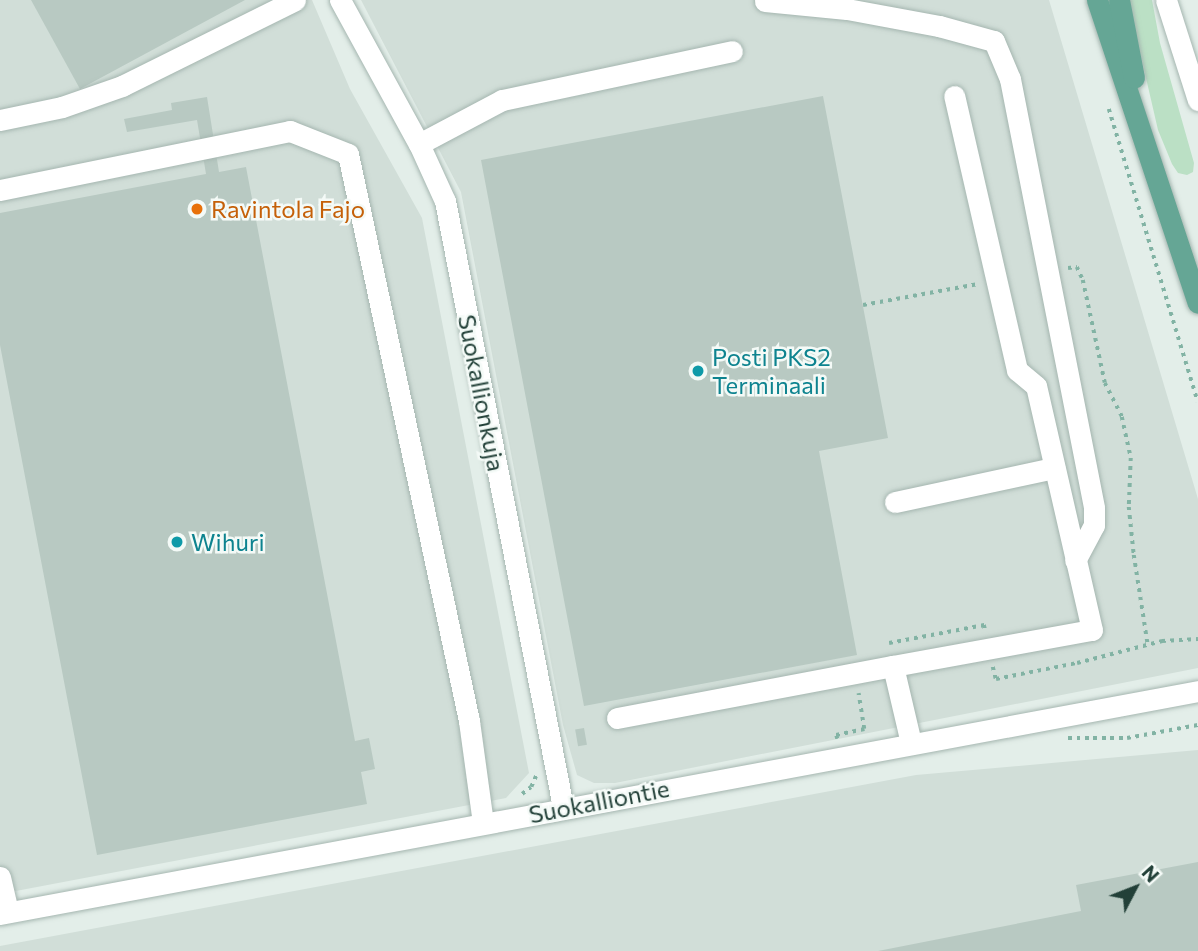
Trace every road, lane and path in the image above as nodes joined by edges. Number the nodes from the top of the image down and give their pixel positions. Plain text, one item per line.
1 (295, 0) edge
2 (340, 0) edge
3 (1097, 0) edge
4 (1119, 0) edge
5 (1166, 0) edge
6 (765, 1) edge
7 (732, 51) dead end
8 (954, 96) dead end
9 (1198, 100) edge
10 (1108, 105) dead end
11 (0, 120) edge
12 (419, 144) junction
13 (1147, 145) junction
14 (0, 190) edge
15 (1198, 301) edge
16 (1198, 402) edge
17 (1054, 468) junction
18 (895, 502) dead end
19 (1075, 560) junction
20 (893, 666) junction
21 (854, 674) junction
22 (1198, 691) edge
23 (617, 718) dead end
24 (911, 743) junction
25 (841, 756) junction
26 (535, 768) dead end
27 (563, 807) junction
28 (523, 815) junction
29 (483, 823) junction
30 (0, 877) edge
31 (4, 913) edge

1 - 11 street
2 - 12 street, Suokallionkuja
3 - 13 main road
4 - 13 main road
5 - 9 street
6 - 19 street
7 - 12 street
8 - 17 street
10 - 16 path
12 - 27 street, Suokallionkuja
13 - 15 main road
14 - 29 street
17 - 18 street
17 - 19 street
19 - 20 street
20 - 21 street
20 - 24 street
21 - 23 street
21 - 25 path
22 - 24 street, Suokalliontie
24 - 25 street, Suokalliontie
25 - 27 street, Suokalliontie
26 - 28 path
27 - 28 street, Suokalliontie
28 - 29 street, Suokalliontie
29 - 31 street, Suokalliontie
30 - 31 street

